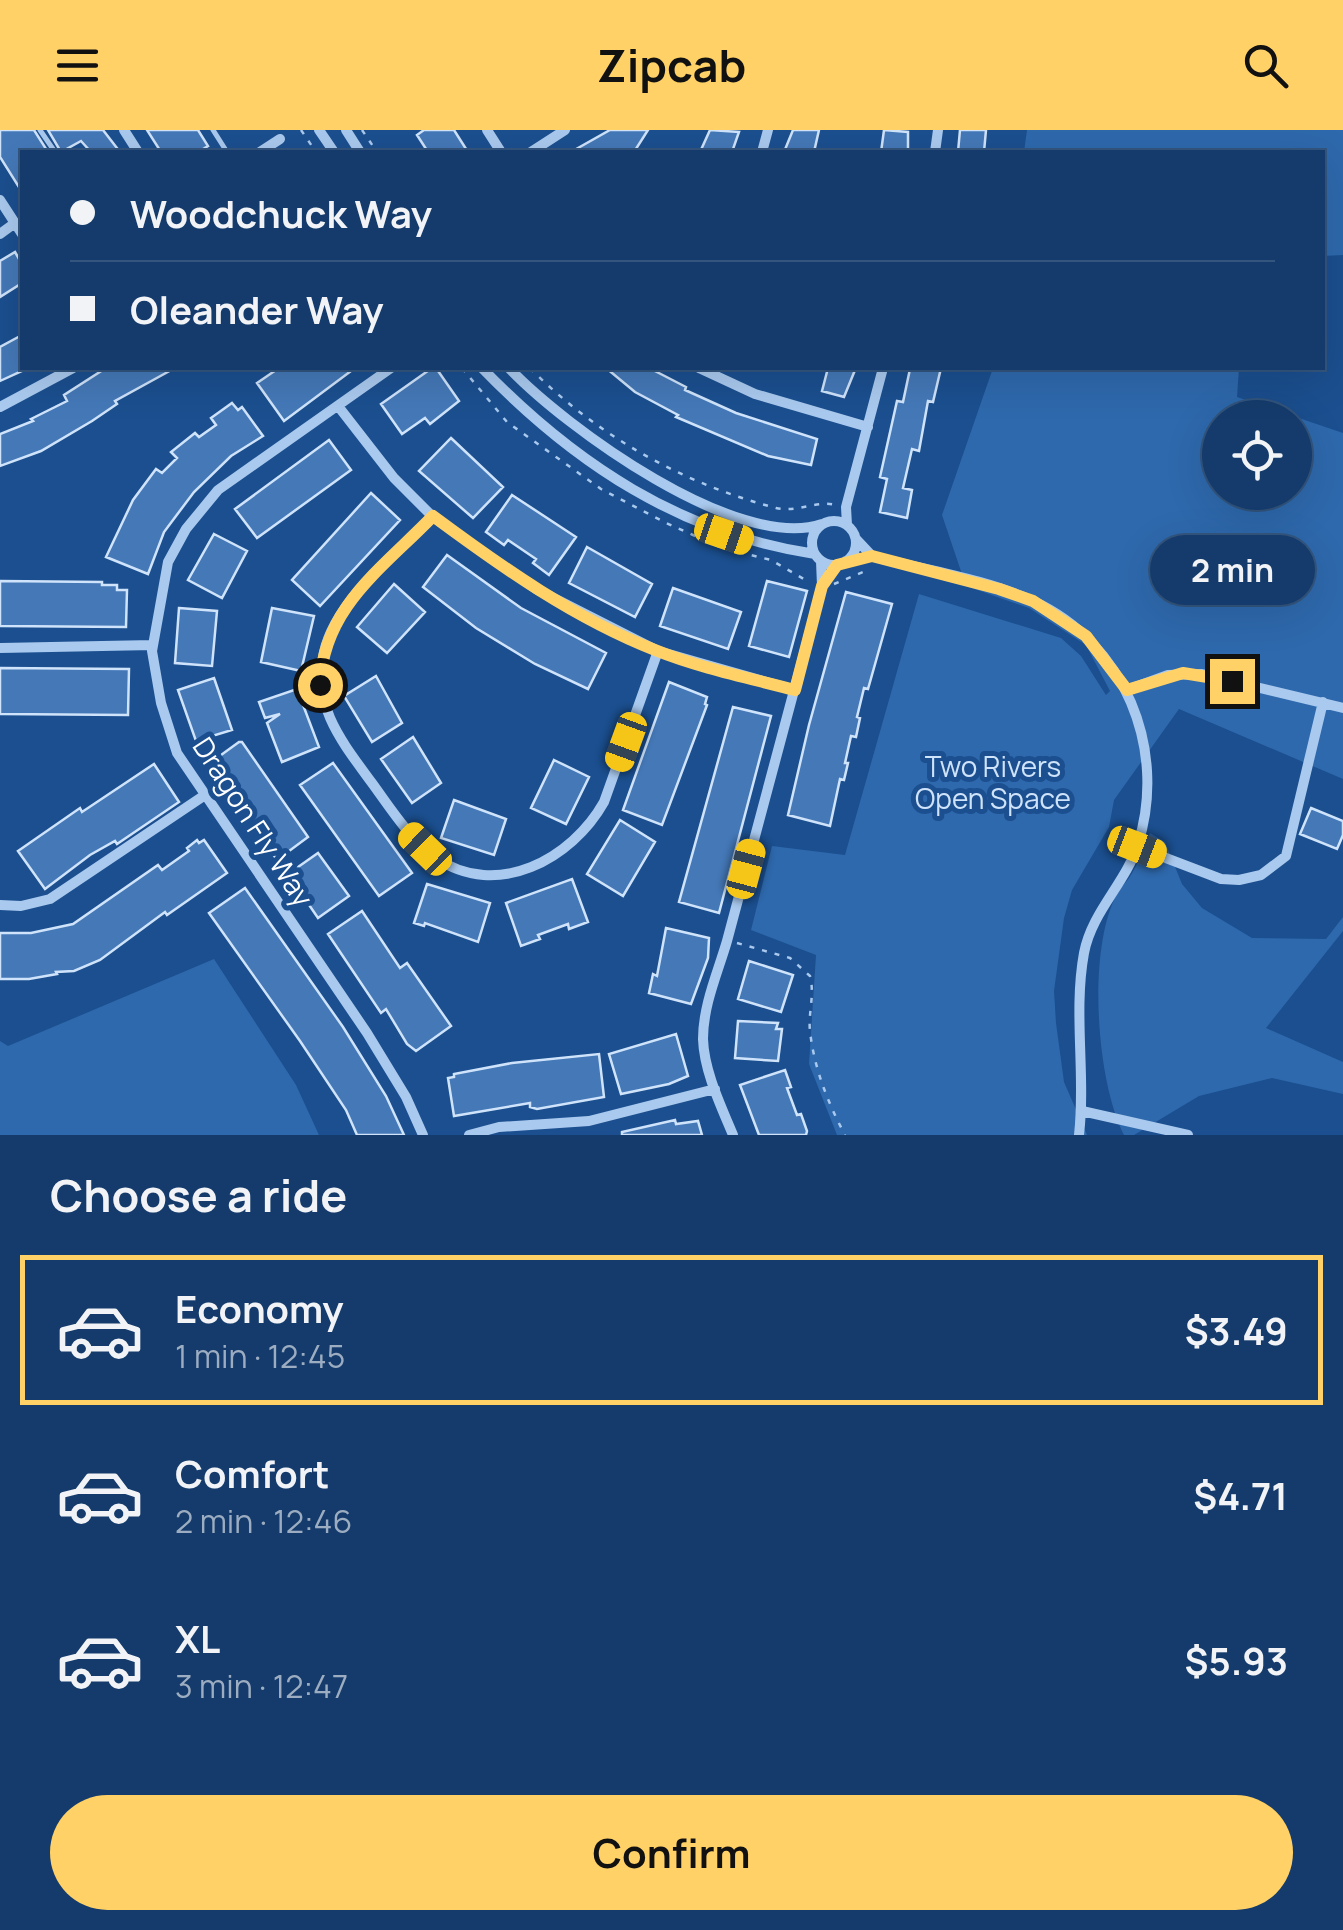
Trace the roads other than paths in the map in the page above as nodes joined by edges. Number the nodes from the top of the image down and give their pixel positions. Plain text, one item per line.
1 (566, 130) edge
2 (280, 139) dead end
3 (263, 150) edge
4 (535, 150) edge
5 (0, 200) edge
6 (15, 223) junction
7 (20, 231) edge
8 (0, 234) edge
9 (69, 370) edge
10 (388, 370) edge
11 (484, 370) edge
12 (511, 370) edge
13 (703, 370) edge
14 (882, 370) edge
15 (338, 406) junction
16 (0, 407) edge
17 (868, 427) junction
18 (846, 507) junction
19 (433, 516) junction
20 (826, 522) junction
21 (847, 525) junction
22 (856, 539) junction
23 (872, 556) junction
24 (818, 558) junction
25 (841, 563) junction
26 (822, 586) junction
27 (153, 645) junction
28 (0, 648) edge
29 (658, 652) junction
30 (795, 690) junction
31 (1127, 690) junction
32 (1323, 702) junction
33 (1343, 708) edge
34 (205, 795) junction
35 (1137, 847) junction
36 (0, 905) edge
37 (715, 1089) junction
38 (1082, 1111) junction
39 (423, 1135) edge
40 (469, 1135) edge
41 (734, 1135) edge
42 (1079, 1135) edge
43 (1188, 1135) edge

1 - 4 street
2 - 3 street
5 - 6 street
6 - 7 street
6 - 8 street
9 - 16 street
10 - 15 street, Dragon Fly Way
11 - 24 street
12 - 20 street
13 - 17 street
14 - 17 street
15 - 19 street
15 - 27 street, Dragon Fly Way
17 - 18 street
18 - 20 street
18 - 21 street
19 - 29 street
19 - 29 street
20 - 21 street
20 - 24 street
21 - 22 street
22 - 23 street
22 - 25 street
23 - 25 street
23 - 31 street
24 - 25 street
24 - 26 street
25 - 26 street
26 - 30 street
27 - 28 street
27 - 34 street, Dragon Fly Way
29 - 30 street
30 - 37 street
31 - 32 street
31 - 35 street
32 - 33 street
32 - 35 street
34 - 36 street
34 - 39 street, Dragon Fly Way
35 - 38 street
37 - 40 street
37 - 41 street
38 - 42 street
38 - 43 street

